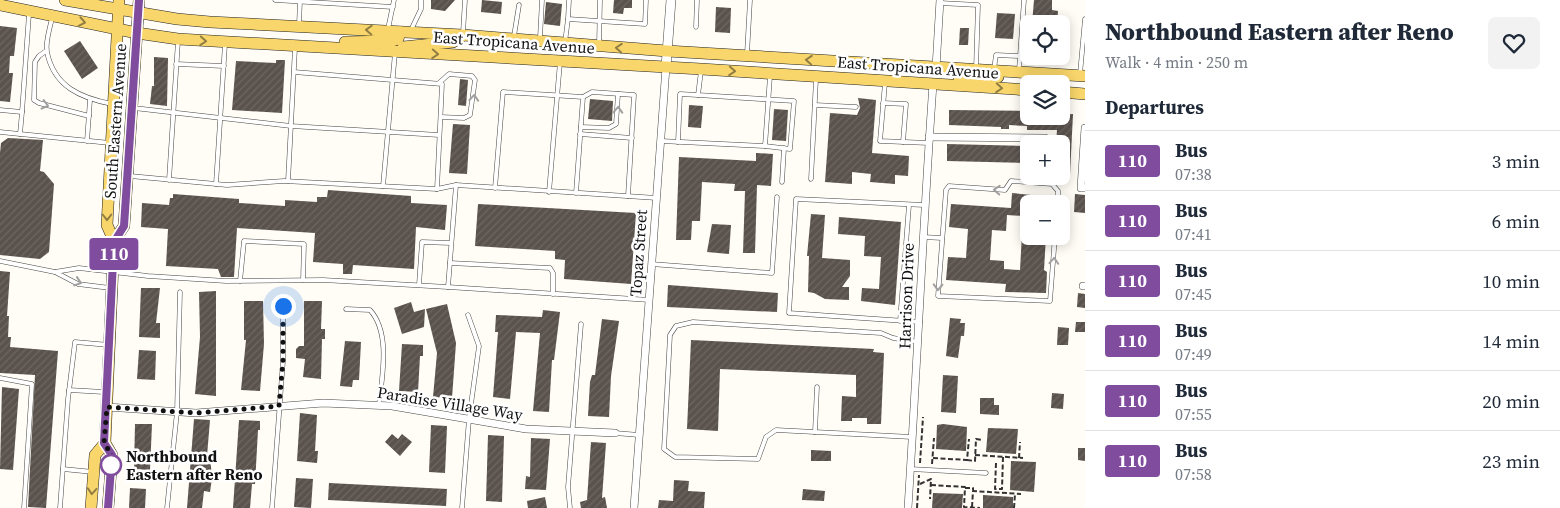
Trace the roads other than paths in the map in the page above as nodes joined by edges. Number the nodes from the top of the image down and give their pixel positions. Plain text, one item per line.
1 (64, 0) edge
2 (139, 0) edge
3 (275, 0) edge
4 (394, 0) edge
5 (421, 0) edge
6 (465, 0) edge
7 (542, 0) edge
8 (569, 0) edge
9 (600, 0) edge
10 (646, 0) edge
11 (671, 0) edge
12 (697, 0) edge
13 (750, 0) edge
14 (1024, 0) edge
15 (300, 1) edge
16 (940, 1) edge
17 (0, 5) edge
18 (119, 5) edge
19 (519, 5) dead end
20 (393, 7) junction
21 (29, 11) junction
22 (138, 12) junction
23 (1023, 15) edge
24 (53, 16) junction
25 (568, 19) junction
26 (1085, 19) edge
27 (599, 21) junction
28 (299, 27) junction
29 (696, 27) dead end
30 (117, 29) junction
31 (388, 31) junction
32 (405, 32) junction
33 (137, 34) junction
34 (463, 35) junction
35 (178, 39) junction
36 (514, 39) junction
37 (540, 40) junction
38 (226, 42) junction
39 (565, 43) junction
40 (295, 46) junction
41 (308, 46) junction
42 (599, 46) junction
43 (46, 51) junction
44 (395, 51) junction
45 (667, 51) junction
46 (747, 56) junction
47 (1020, 56) joint
48 (560, 62) junction
49 (176, 64) junction
50 (224, 66) junction
51 (666, 68) junction
52 (936, 68) junction
53 (701, 69) junction
54 (976, 71) junction
55 (294, 72) junction
56 (994, 72) junction
57 (1019, 73) junction
58 (770, 74) junction
59 (1083, 76) edge
60 (816, 77) junction
61 (391, 79) junction
62 (885, 80) junction
63 (440, 83) junction
64 (933, 84) junction
65 (1020, 89) edge
66 (1070, 93) edge
67 (618, 94) junction
68 (1085, 94) edge
69 (555, 95) junction
70 (698, 95) junction
71 (583, 97) junction
72 (769, 99) junction
73 (90, 100) junction
74 (883, 102) junction
75 (112, 104) junction
76 (815, 105) junction
77 (856, 107) dead end
78 (132, 108) junction
79 (0, 110) edge
80 (22, 112) junction
81 (173, 113) junction
82 (89, 116) junction
83 (440, 116) junction
84 (220, 119) junction
85 (291, 126) junction
86 (581, 127) junction
87 (1085, 128) edge
88 (388, 131) junction
89 (0, 132) edge
90 (20, 134) junction
91 (580, 134) junction
92 (440, 135) junction
93 (632, 138) junction
94 (1020, 138) edge
95 (929, 140) junction
96 (87, 141) junction
97 (661, 141) junction
98 (678, 142) junction
99 (903, 142) junction
100 (110, 143) junction
101 (765, 146) junction
102 (784, 148) junction
103 (128, 176) junction
104 (811, 179) dead end
105 (169, 180) junction
106 (288, 181) junction
107 (782, 182) dead end
108 (216, 184) junction
109 (456, 185) junction
110 (383, 186) junction
111 (495, 188) junction
112 (1083, 188) edge
113 (437, 189) junction
114 (549, 192) junction
115 (576, 193) junction
116 (1058, 195) edge
117 (628, 196) junction
118 (777, 197) dead end
119 (657, 198) junction
120 (909, 205) junction
121 (924, 205) junction
122 (923, 237) junction
123 (942, 238) junction
124 (114, 242) junction
125 (451, 243) junction
126 (1054, 245) edge
127 (0, 261) edge
128 (450, 263) junction
129 (651, 264) junction
130 (55, 272) junction
131 (113, 272) junction
132 (303, 280) junction
133 (240, 281) junction
134 (419, 285) junction
135 (448, 287) junction
136 (112, 288) junction
137 (180, 292) dead end
138 (553, 294) junction
139 (650, 300) junction
140 (283, 306) dead end
141 (346, 310) dead end
142 (468, 315) dead end
143 (900, 321) junction
144 (920, 322) junction
145 (581, 324) dead end
146 (918, 342) junction
147 (111, 345) junction
148 (0, 378) edge
149 (817, 387) dead end
150 (69, 390) junction
151 (108, 393) junction
152 (379, 405) junction
153 (279, 406) junction
154 (107, 407) junction
155 (176, 412) junction
156 (469, 419) junction
157 (572, 432) junction
158 (815, 432) junction
159 (615, 433) joint
160 (639, 435) junction
161 (912, 438) junction
162 (104, 443) junction
163 (910, 469) junction
164 (63, 470) junction
165 (94, 472) junction
166 (986, 474) dead end
167 (24, 508) edge
168 (60, 508) edge
169 (91, 508) edge
170 (108, 508) edge
171 (167, 508) edge
172 (272, 508) edge
173 (462, 508) edge
174 (570, 508) edge
175 (634, 508) edge
176 (908, 508) edge

1 - 18 main road, East Tropicana Avenue
2 - 22 main road, South Eastern Avenue
3 - 15 lane
4 - 20 lane
5 - 32 lane
6 - 34 lane
7 - 37 lane
8 - 25 lane
9 - 27 lane
10 - 27 lane
11 - 45 street, Topaz Street
12 - 29 lane
13 - 46 lane
14 - 23 lane
15 - 20 lane
15 - 28 lane
16 - 52 street
16 - 54 lane
17 - 21 main road, East Tropicana Avenue
18 - 22 main road, East Tropicana Avenue
18 - 30 main road, South Eastern Avenue
19 - 36 lane
20 - 31 lane
21 - 24 main road, East Tropicana Avenue
21 - 80 lane
22 - 28 main road, East Tropicana Avenue
22 - 33 main road, South Eastern Avenue
24 -> 30 main road, East Tropicana Avenue
24 - 43 lane
25 - 27 lane
25 - 39 lane
26 - 59 lane
27 - 42 lane
31 -> 28 main road, East Tropicana Avenue
30 - 33 main road, East Tropicana Avenue
30 - 75 main road, South Eastern Avenue
31 - 32 main road, East Tropicana Avenue
32 - 34 main road, East Tropicana Avenue
32 - 41 main road
33 - 35 main road, East Tropicana Avenue
33 - 78 main road, South Eastern Avenue
34 - 36 main road, East Tropicana Avenue
34 - 44 main road
35 -> 38 main road, East Tropicana Avenue
35 - 49 lane
36 - 37 main road, East Tropicana Avenue
37 - 39 main road, East Tropicana Avenue
38 - 40 main road, East Tropicana Avenue
38 - 50 lane
39 - 42 main road, East Tropicana Avenue
40 - 41 main road, East Tropicana Avenue
40 - 55 lane
41 - 44 main road, East Tropicana Avenue
45 -> 42 main road, East Tropicana Avenue
43 - 73 lane
43 -> 82 lane
44 -> 48 main road, East Tropicana Avenue
44 - 61 lane
45 - 46 main road, East Tropicana Avenue
45 - 51 street, Topaz Street
52 -> 46 main road, East Tropicana Avenue
47 - 56 lane
47 - 57 lane
48 - 51 main road, East Tropicana Avenue
48 - 69 lane
49 - 50 lane
49 - 81 lane
50 - 84 lane
51 - 53 main road, East Tropicana Avenue
51 - 97 street, Topaz Street
52 - 54 main road, East Tropicana Avenue
52 - 62 main road
53 -> 58 main road, East Tropicana Avenue
53 - 70 lane
54 - 56 main road, East Tropicana Avenue
55 - 61 lane
55 - 85 lane
56 - 57 main road, East Tropicana Avenue
57 - 59 main road, East Tropicana Avenue
57 - 64 main road
58 - 60 main road, East Tropicana Avenue
58 - 72 lane
60 - 62 main road, East Tropicana Avenue
60 - 76 lane
61 - 63 lane
61 - 88 lane
62 - 64 main road, East Tropicana Avenue
62 - 74 lane
63 - 83 lane
83 -> 63 lane
64 -> 65 main road, East Tropicana Avenue
64 - 95 street, Harrison Drive
66 - 68 main road
67 - 71 lane
86 -> 67 lane
67 - 93 lane
69 - 71 lane
69 - 111 lane
69 - 114 lane
70 - 72 lane
70 - 98 lane
71 - 86 lane
72 - 101 lane
72 - 102 lane
73 - 75 lane
73 - 82 lane
74 - 99 lane
74 - 99 lane
75 - 100 main road, South Eastern Avenue
76 - 77 lane
76 - 104 lane
78 - 81 lane
78 - 103 main road, South Eastern Avenue
79 - 80 lane
80 - 90 lane
81 - 84 lane
81 - 105 lane
82 - 96 lane
83 - 92 lane
84 - 85 lane
84 - 108 lane
85 - 88 lane
85 - 106 lane
86 - 91 lane
87 - 112 street
88 - 92 lane
88 - 110 lane
89 - 90 lane
90 - 96 lane
91 - 93 lane
91 - 115 lane
92 - 113 lane
93 - 117 lane
94 - 95 street
95 - 99 lane
95 - 121 street, Harrison Drive
96 - 100 lane
97 - 98 lane
97 - 119 street, Topaz Street
98 - 101 lane
100 -> 124 main road, South Eastern Avenue
101 - 102 lane
102 - 107 lane
103 - 105 lane
103 - 124 main road, South Eastern Avenue
105 - 108 lane
106 - 108 lane
106 - 110 lane
109 - 111 lane
109 - 113 lane
109 - 125 lane
110 - 113 lane
111 - 114 lane
114 - 115 lane
115 - 117 lane
116 -> 123 lane
117 - 119 lane
118 - 129 lane
119 - 129 street, Topaz Street
120 - 121 lane
120 - 143 lane
120 - 143 lane
121 - 122 street, Harrison Drive
122 - 123 lane
122 - 144 street, Harrison Drive
123 -> 126 lane
124 - 131 main road, South Eastern Avenue
125 - 128 lane
125 - 134 lane
127 - 130 lane
128 - 135 lane
128 - 138 lane
129 - 139 street, Topaz Street
130 - 131 lane
130 -> 136 lane
131 - 133 lane
131 - 136 main road, South Eastern Avenue
132 - 133 lane
132 - 133 lane
132 - 134 lane
134 - 135 lane
135 - 138 lane
136 - 147 main road, South Eastern Avenue
137 - 155 lane
138 - 139 lane
139 - 160 street, Topaz Street
140 - 153 lane
141 - 152 lane
142 - 156 lane
143 - 144 lane
144 - 146 street, Harrison Drive
145 - 157 lane
146 - 158 lane
146 - 161 street, Harrison Drive
147 - 150 lane
147 - 151 main road, South Eastern Avenue
148 - 167 lane
149 - 158 lane
150 - 151 lane
150 - 164 lane
151 - 154 main road, South Eastern Avenue
152 - 153 street, Paradise Village Way
152 - 156 street, Paradise Village Way
153 - 155 street, Paradise Village Way
153 - 172 lane
154 - 155 street, Paradise Village Way
154 - 162 main road, South Eastern Avenue
155 - 171 lane
156 - 157 street, Paradise Village Way
156 - 173 lane
157 - 159 street, Paradise Village Way
157 - 174 lane
158 - 161 lane
159 - 160 lane, Paradise Village Way
160 - 175 street, Topaz Street
161 - 163 street, Harrison Drive
162 - 165 main road, South Eastern Avenue
162 - 170 main road, South Eastern Avenue
163 - 166 lane
163 - 176 street, Harrison Drive
164 - 165 lane
164 - 168 lane
165 -> 169 main road, South Eastern Avenue

